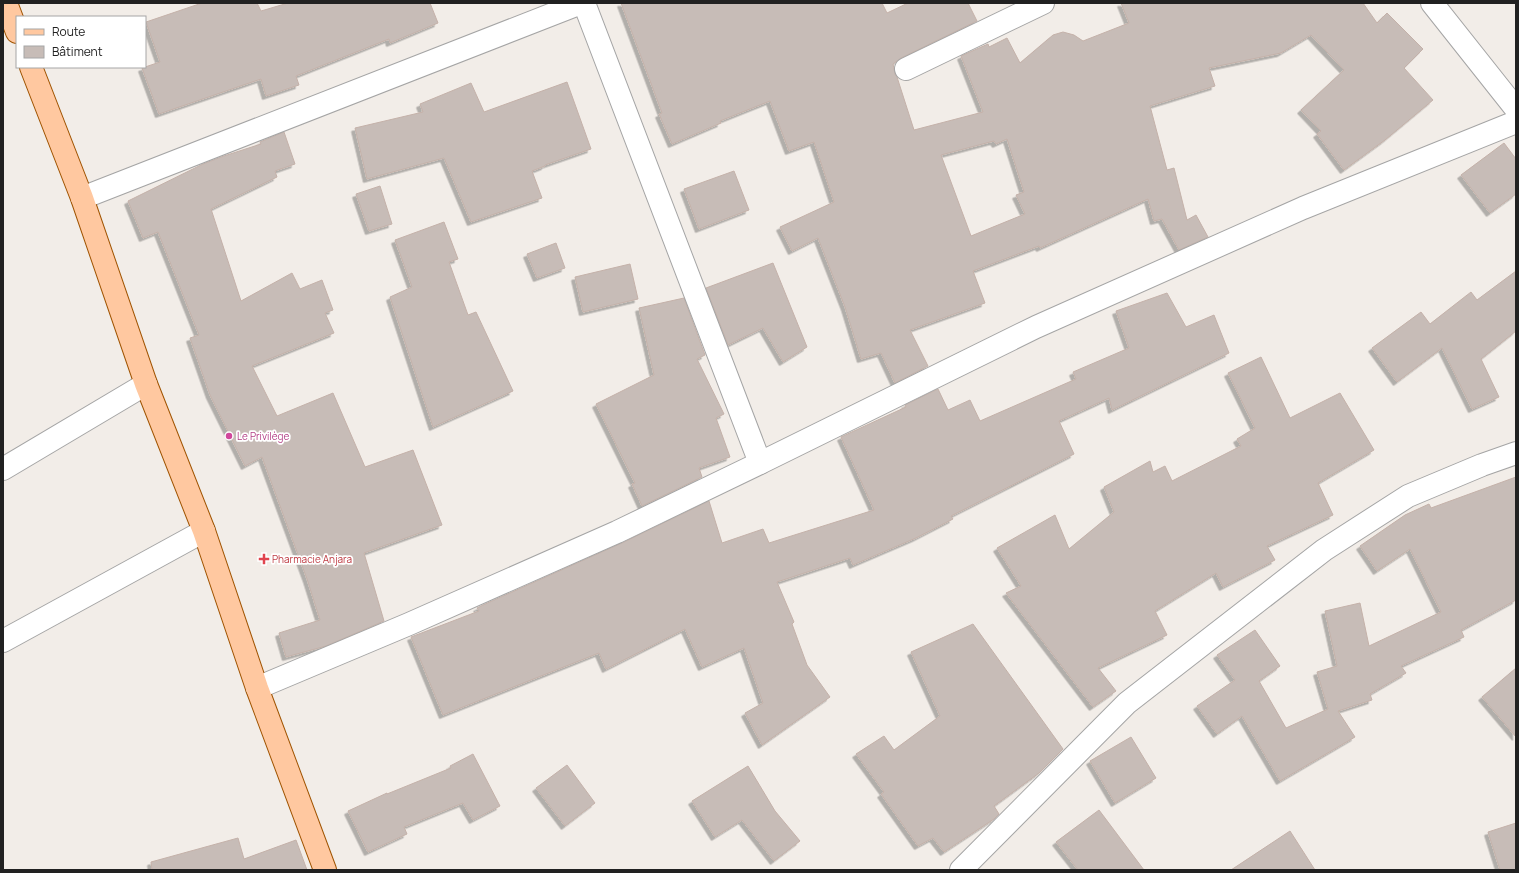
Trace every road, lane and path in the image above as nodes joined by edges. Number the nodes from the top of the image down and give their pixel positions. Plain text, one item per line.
1 (6, 3) edge
2 (582, 3) edge
3 (1043, 3) edge
4 (1432, 3) edge
5 (16, 29) edge
6 (31, 68) edge
7 (906, 69) dead end
8 (1516, 109) edge
9 (1516, 122) edge
10 (82, 198) junction
11 (146, 384) junction
12 (1516, 453) edge
13 (760, 463) junction
14 (3, 469) edge
15 (204, 531) junction
16 (3, 641) edge
17 (257, 688) junction
18 (968, 868) edge
19 (325, 870) edge

1 - 5 main road
2 - 10 street
2 - 13 street
3 - 7 street
4 - 8 street
6 - 10 main road
9 - 13 street
10 - 11 main road
11 - 14 street
11 - 15 main road
12 - 18 street
13 - 17 street
15 - 16 street
15 - 17 main road
17 - 19 main road

